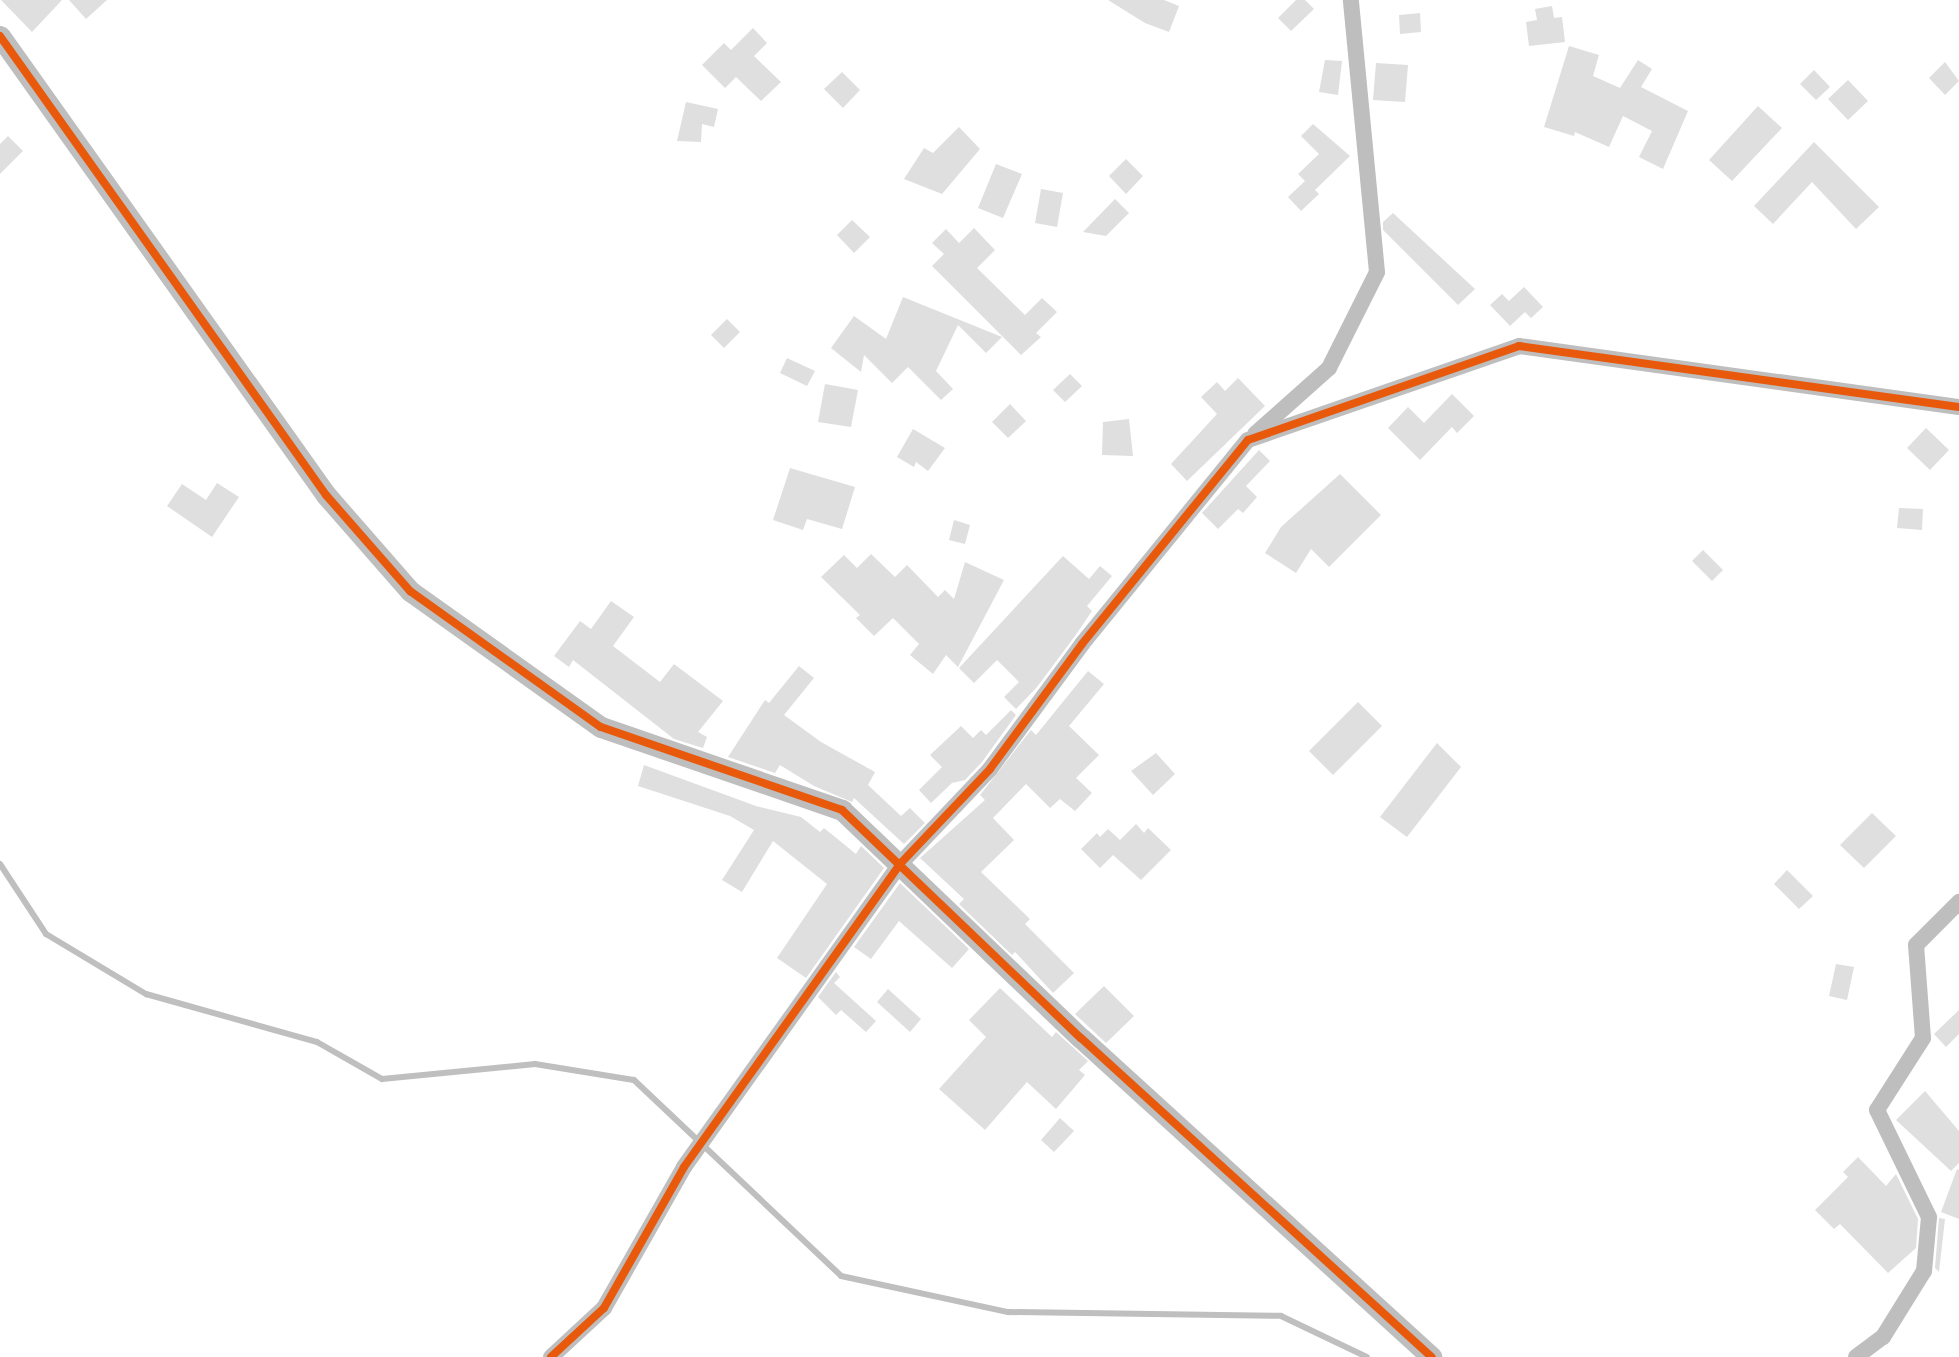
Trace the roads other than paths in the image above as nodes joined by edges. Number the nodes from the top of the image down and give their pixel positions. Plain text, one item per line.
1 (1351, 0) edge
2 (0, 36) edge
3 (1959, 407) edge
4 (1248, 440) junction
5 (900, 864) junction
6 (1959, 902) edge
7 (551, 1357) edge
8 (1431, 1357) edge
9 (1856, 1357) edge

1 - 4 street
2 - 5 street
3 - 4 street
4 - 5 street
5 - 7 street
5 - 8 street
6 - 9 street

